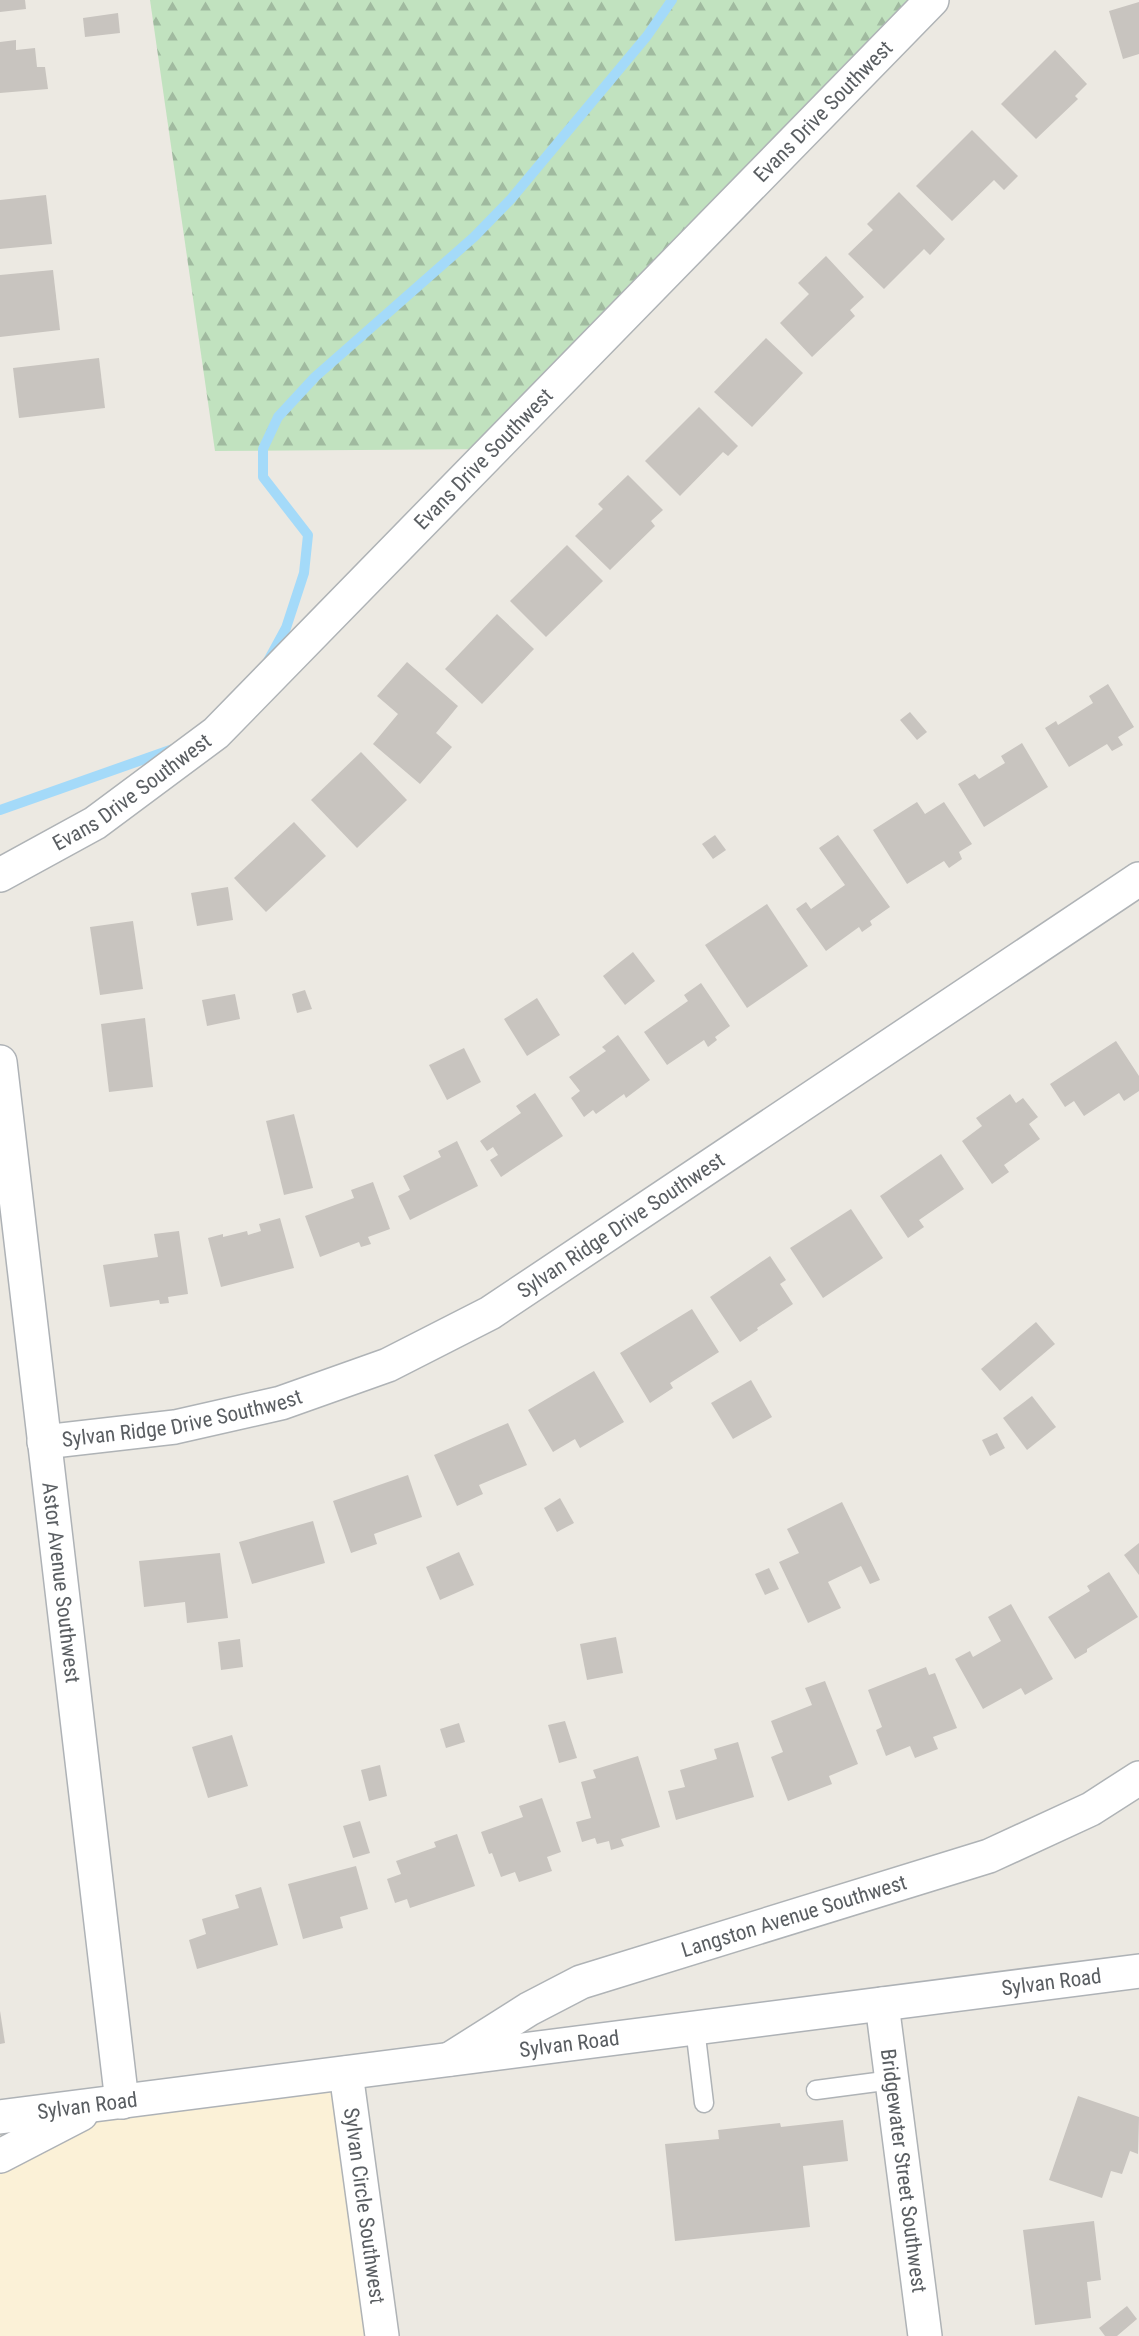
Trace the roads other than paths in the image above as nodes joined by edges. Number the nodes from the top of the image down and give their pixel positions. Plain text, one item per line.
1 (932, 0) edge
2 (0, 875) edge
3 (1139, 879) edge
4 (0, 1062) edge
5 (45, 1442) junction
6 (1139, 1778) edge
7 (1139, 1971) edge
8 (882, 2004) junction
9 (695, 2028) junction
10 (450, 2059) junction
11 (346, 2073) junction
12 (892, 2080) junction
13 (816, 2090) dead end
14 (112, 2103) junction
15 (704, 2103) dead end
16 (0, 2117) edge
17 (0, 2156) edge
18 (382, 2336) edge
19 (925, 2336) edge

1 - 2 street, Evans Drive Southwest
3 - 5 street, Sylvan Ridge Drive Southwest
4 - 5 street, Astor Avenue Southwest
5 - 14 street, Astor Avenue Southwest
6 - 10 street, Langston Avenue Southwest
7 - 8 street, Sylvan Road
8 - 9 street, Sylvan Road
8 - 12 street, Bridgewater Street Southwest
9 - 10 street, Sylvan Road
9 - 15 lane
10 - 11 street, Sylvan Road
11 - 14 street, Sylvan Road
11 - 18 street, Sylvan Circle Southwest
12 - 13 lane
12 - 19 street, Bridgewater Street Southwest
14 - 16 street, Sylvan Road
14 - 17 street

